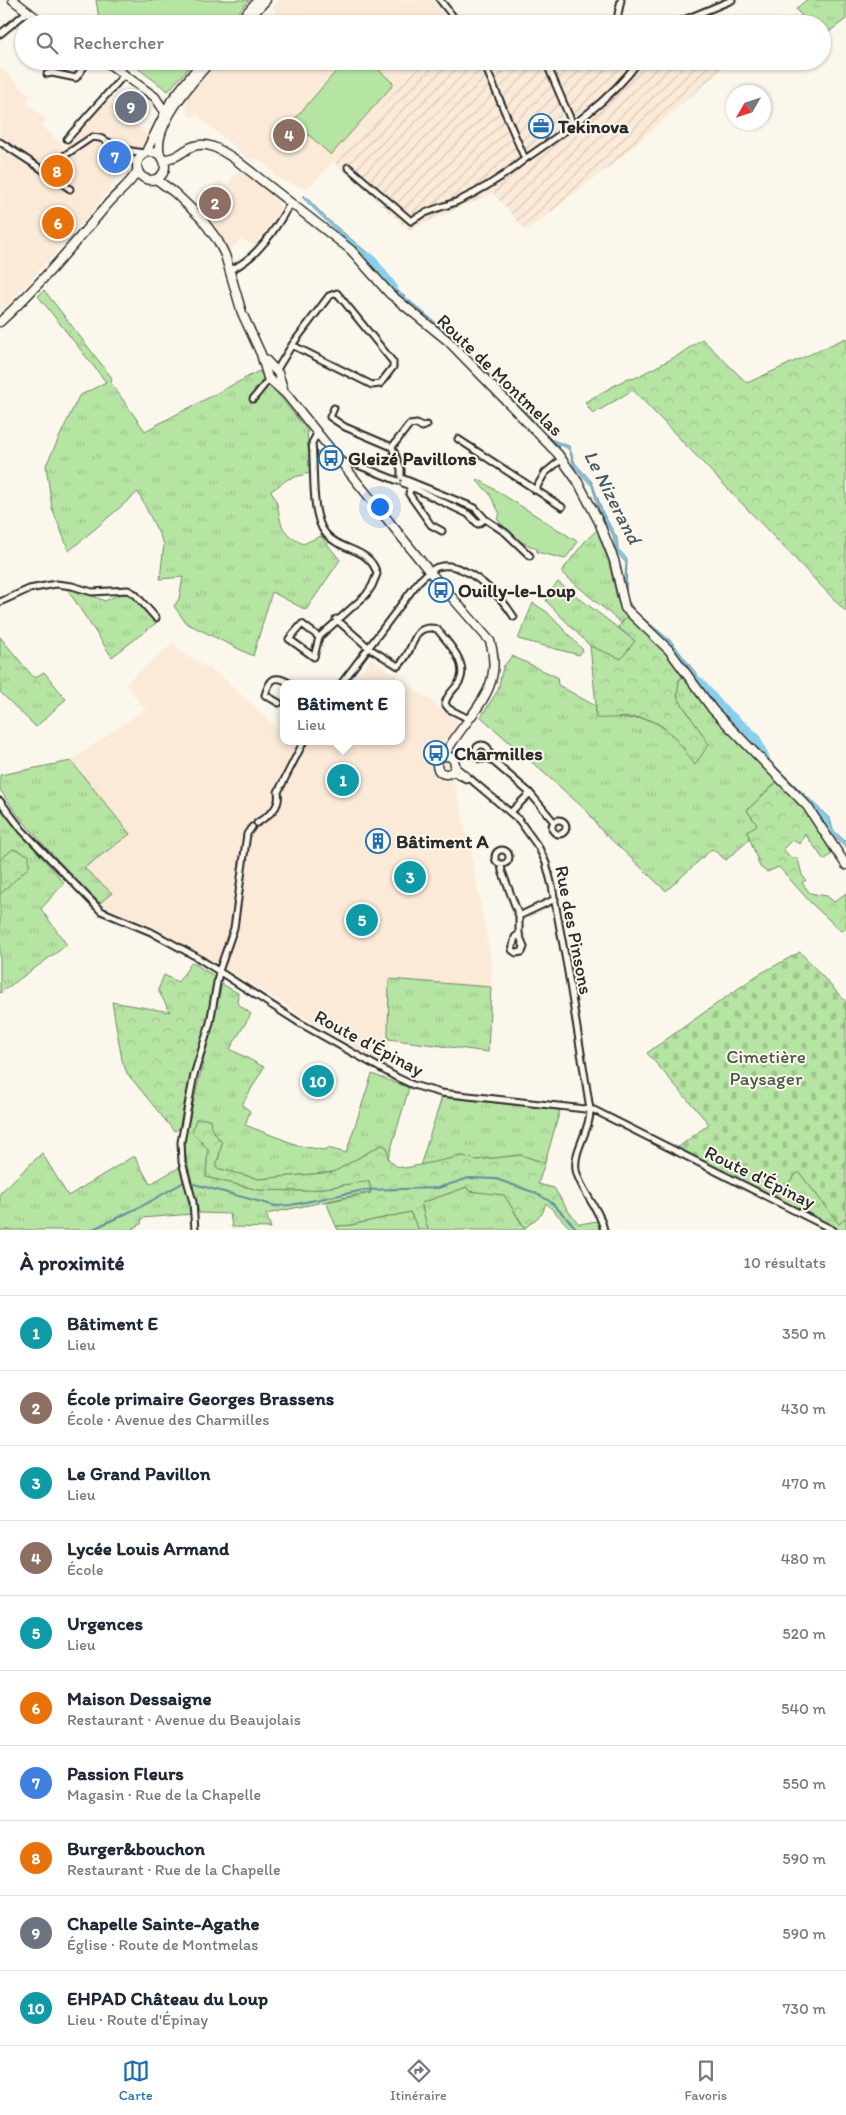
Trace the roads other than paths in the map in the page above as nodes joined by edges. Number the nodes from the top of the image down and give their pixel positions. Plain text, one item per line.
1 (13, 0) edge
2 (258, 0) edge
3 (266, 0) edge
4 (440, 0) edge
5 (621, 0) edge
6 (732, 0) edge
7 (27, 12) junction
8 (23, 15) edge
9 (31, 15) edge
10 (245, 15) edge
11 (252, 15) edge
12 (452, 15) edge
13 (618, 15) edge
14 (696, 15) edge
15 (15, 22) edge
16 (0, 34) edge
17 (82, 70) edge
18 (119, 70) edge
19 (197, 70) edge
20 (203, 70) edge
21 (487, 70) edge
22 (549, 70) edge
23 (631, 70) edge
24 (47, 74) dead end
25 (125, 74) junction
26 (173, 103) junction
27 (573, 125) junction
28 (67, 139) dead end
29 (0, 142) edge
30 (126, 150) junction
31 (145, 153) junction
32 (525, 159) junction
33 (164, 163) junction
34 (348, 167) dead end
35 (138, 168) junction
36 (43, 170) junction
37 (152, 179) junction
38 (131, 183) junction
39 (70, 189) dead end
40 (175, 193) junction
41 (291, 202) junction
42 (230, 270) junction
43 (0, 322) edge
44 (292, 345) junction
45 (273, 376) junction
46 (253, 399) dead end
47 (334, 408) dead end
48 (427, 425) dead end
49 (317, 434) junction
50 (458, 439) dead end
51 (392, 447) junction
52 (562, 459) junction
53 (342, 463) junction
54 (402, 480) junction
55 (410, 488) junction
56 (535, 490) junction
57 (562, 507) dead end
58 (486, 519) junction
59 (442, 531) dead end
60 (530, 556) dead end
61 (429, 571) junction
62 (0, 602) edge
63 (514, 616) dead end
64 (156, 618) dead end
65 (336, 619) junction
66 (319, 637) junction
67 (369, 648) junction
68 (284, 680) edge
69 (344, 680) edge
70 (280, 703) dead end
71 (469, 719) junction
72 (458, 732) junction
73 (302, 745) edge
74 (444, 756) junction
75 (488, 757) dead end
76 (453, 766) junction
77 (530, 793) junction
78 (0, 801) edge
79 (511, 812) junction
80 (554, 822) dead end
81 (502, 864) dead end
82 (846, 866) edge
83 (555, 899) junction
84 (519, 916) junction
85 (519, 934) dead end
86 (219, 971) junction
87 (590, 1109) junction
88 (195, 1230) edge
89 (604, 1230) edge
90 (833, 1230) edge

1 - 7 street
2 - 10 street
3 - 11 street
4 - 12 street
5 - 13 street
6 - 14 street
7 - 8 street
7 - 9 street
15 - 16 street
17 - 24 street
18 - 25 street
19 - 26 street
20 - 26 street
21 - 32 street
22 - 27 street
23 - 27 street
25 - 26 street
25 - 28 street
26 - 31 street
26 - 33 street
27 - 32 street
29 - 36 street
30 - 31 street
30 - 35 street
30 - 36 street
31 - 33 street
31 - 35 street
32 - 34 street
33 - 37 street, Route de Montmelas
33 - 40 street
33 - 41 street, Route de Montmelas
35 - 37 street
35 - 38 street
36 - 39 street
37 - 38 street
37 - 40 street
38 - 43 street
40 - 42 street
41 - 42 street
41 - 52 street, Route de Montmelas
42 - 45 street
44 - 44 street
44 - 45 street
45 - 46 street
45 - 49 street
47 - 51 street
48 - 51 street
49 - 53 street
49 - 65 street
50 - 56 street
51 - 54 street
52 - 56 street
52 - 82 street, Route de Montmelas
53 - 54 street
53 - 61 street
54 - 55 street
54 - 58 street
55 - 58 street
55 - 59 street
56 - 57 street
58 - 60 street
61 - 63 street
61 - 67 street
61 - 71 street
62 - 64 street
65 - 66 street
65 - 67 street
66 - 66 street
67 - 69 street
67 - 71 street
68 - 70 street
71 - 72 street
72 - 74 street
72 - 76 street
73 - 86 street
74 - 76 street
74 - 76 street
75 - 77 street
76 - 79 street, Rue des Pinsons
77 - 79 street
77 - 80 street
78 - 86 street, Route d'Épinay
79 - 83 street, Rue des Pinsons
81 - 84 street
83 - 84 street
83 - 87 street, Rue des Pinsons
84 - 85 street
86 - 87 street, Route d'Épinay
86 - 88 street
87 - 89 street
87 - 90 street, Route d'Épinay

